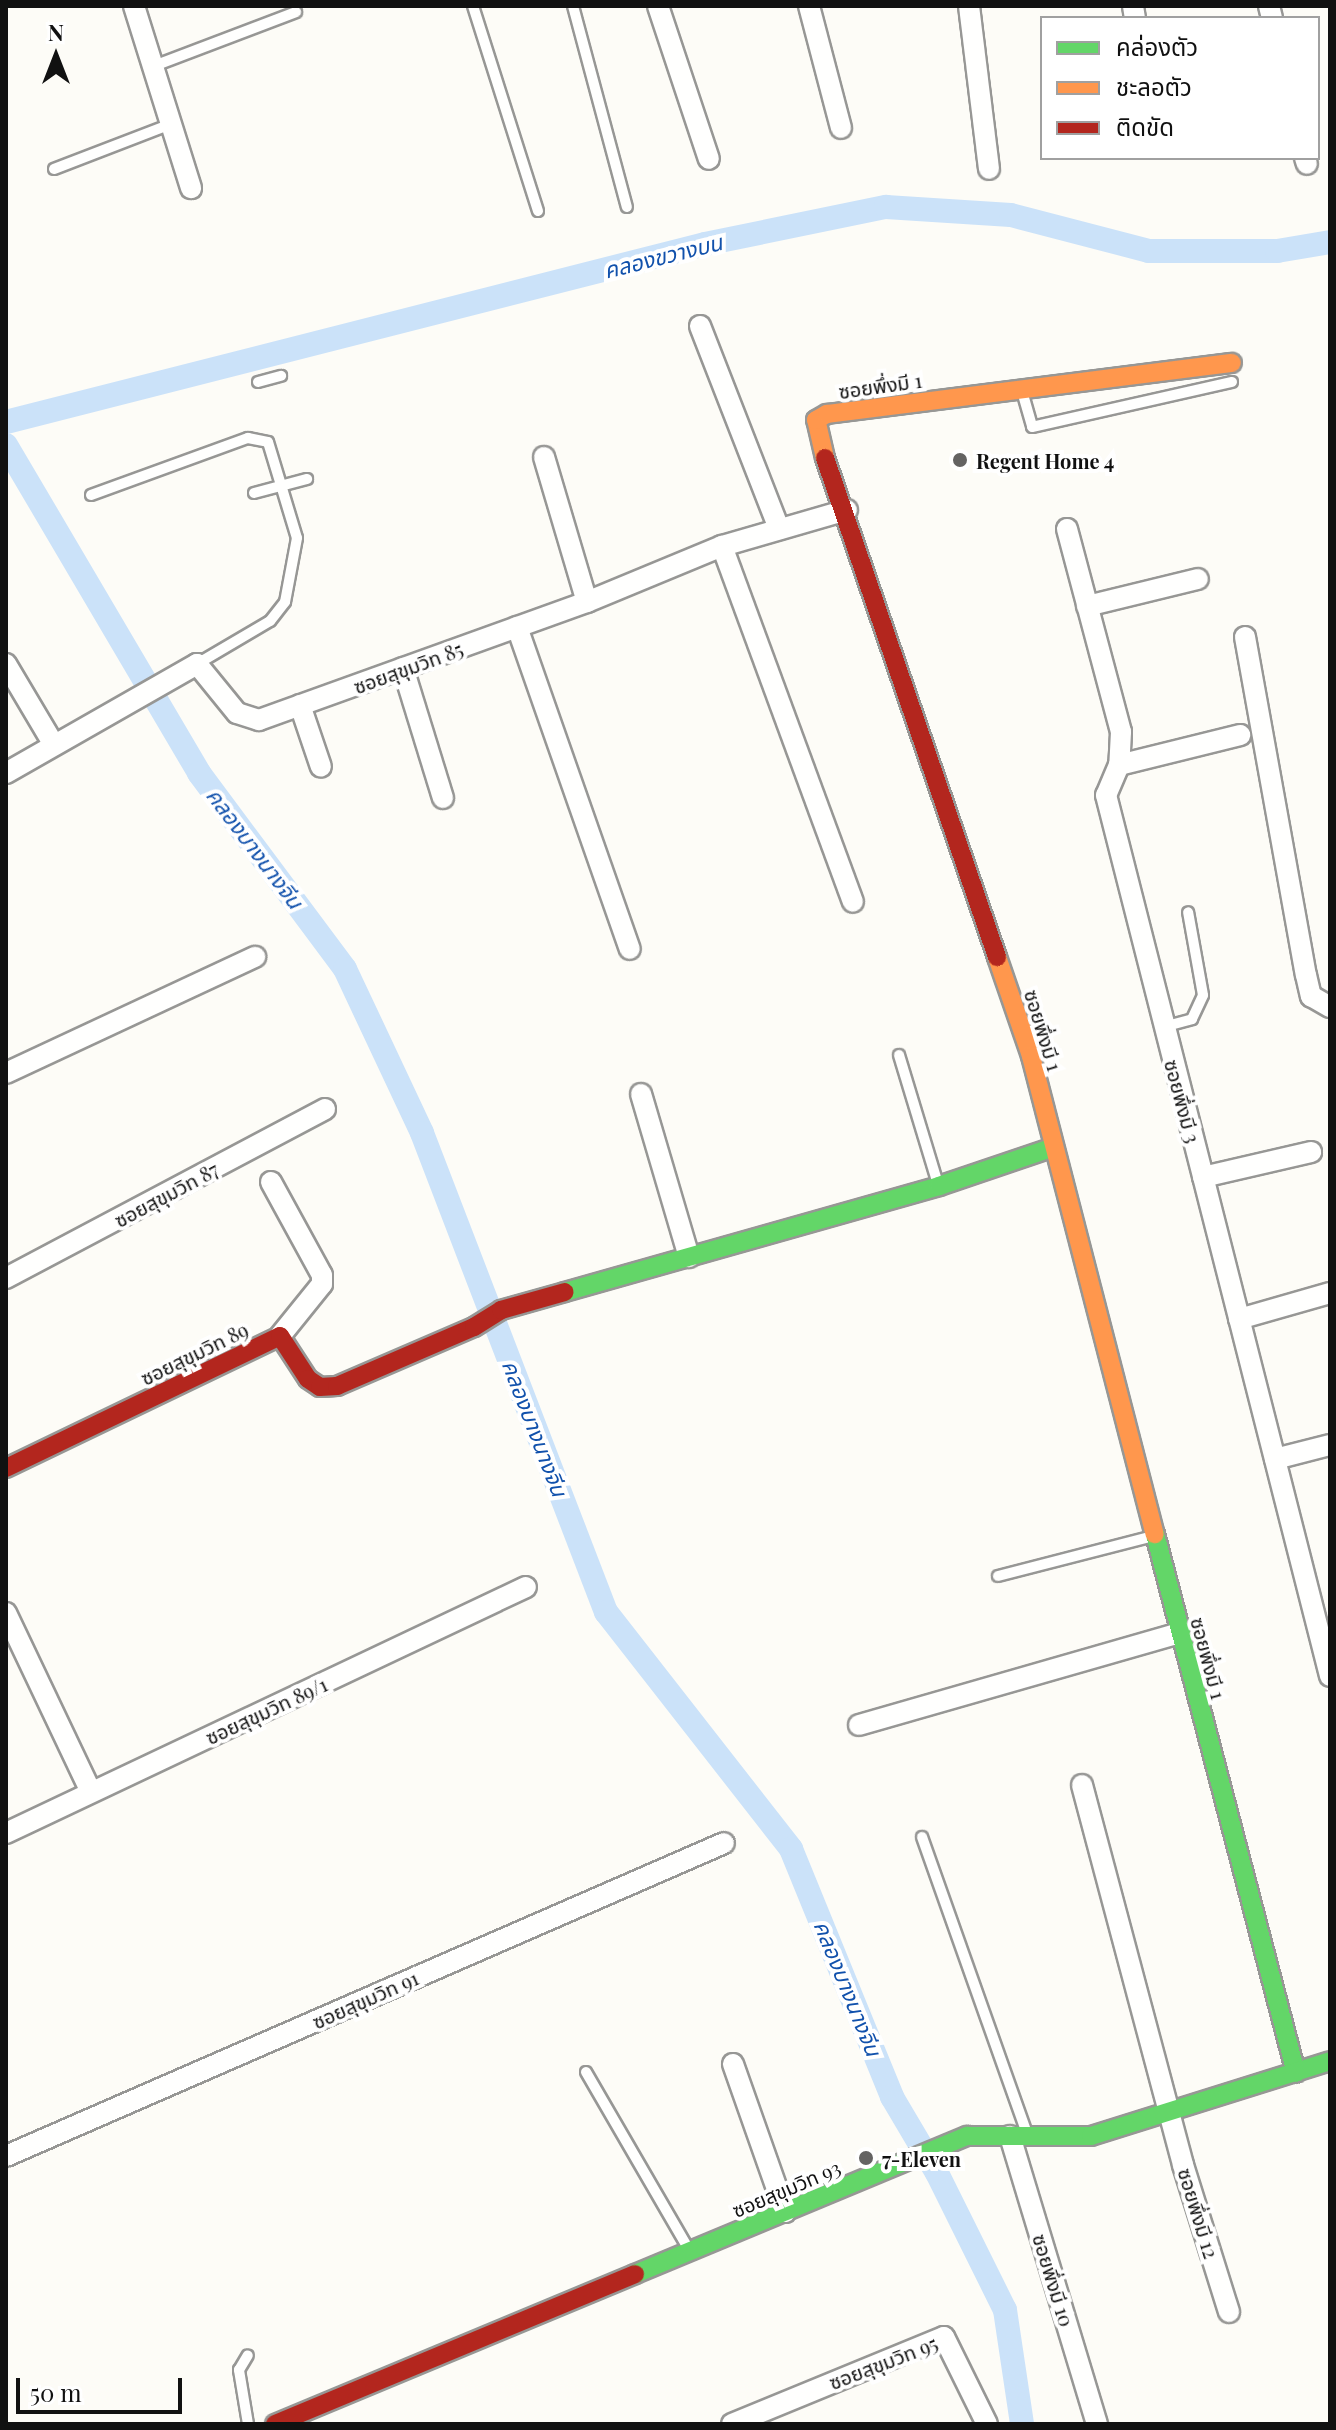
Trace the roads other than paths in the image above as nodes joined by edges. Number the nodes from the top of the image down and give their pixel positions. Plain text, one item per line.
1 (134, 6) edge
2 (473, 6) edge
3 (573, 6) edge
4 (658, 6) edge
5 (809, 6) edge
6 (969, 6) edge
7 (296, 12) dead end
8 (154, 66) junction
9 (172, 124) junction
10 (841, 128) dead end
11 (709, 159) dead end
12 (54, 169) dead end
13 (989, 169) dead end
14 (191, 188) dead end
15 (627, 207) dead end
16 (538, 211) dead end
17 (700, 326) dead end
18 (1232, 363) dead end
19 (281, 376) dead end
20 (258, 382) dead end
21 (1232, 382) dead end
22 (1021, 388) junction
23 (544, 457) dead end
24 (307, 479) dead end
25 (283, 486) junction
26 (254, 493) dead end
27 (91, 495) dead end
28 (847, 510) junction
29 (779, 529) junction
30 (1067, 529) dead end
31 (722, 546) junction
32 (1198, 579) dead end
33 (587, 602) junction
34 (1087, 606) junction
35 (517, 627) junction
36 (1245, 637) dead end
37 (6, 664) edge
38 (197, 664) junction
39 (403, 668) junction
40 (300, 705) junction
41 (1240, 735) dead end
42 (54, 745) junction
43 (1119, 765) junction
44 (321, 767) dead end
45 (6, 773) edge
46 (443, 798) dead end
47 (853, 902) dead end
48 (1188, 912) dead end
49 (630, 949) dead end
50 (255, 957) dead end
51 (1330, 1007) edge
52 (1163, 1027) junction
53 (899, 1055) dead end
54 (6, 1073) edge
55 (641, 1094) dead end
56 (325, 1109) dead end
57 (1054, 1147) junction
58 (1311, 1152) dead end
59 (1203, 1177) junction
60 (271, 1182) dead end
61 (939, 1186) junction
62 (689, 1257) junction
63 (6, 1278) edge
64 (1330, 1293) edge
65 (1239, 1319) junction
66 (280, 1336) junction
67 (1330, 1445) edge
68 (1275, 1459) junction
69 (6, 1468) edge
70 (1156, 1535) junction
71 (998, 1576) dead end
72 (526, 1587) dead end
73 (1320, 1598) edge
74 (6, 1613) edge
75 (1180, 1633) junction
76 (1330, 1676) edge
77 (859, 1725) dead end
78 (1082, 1785) dead end
79 (91, 1792) junction
80 (6, 1833) edge
81 (922, 1837) dead end
82 (724, 1843) dead end
83 (1330, 2061) edge
84 (733, 2064) dead end
85 (586, 2072) dead end
86 (1296, 2073) junction
87 (1171, 2114) junction
88 (1019, 2137) junction
89 (6, 2156) edge
90 (785, 2212) junction
91 (690, 2251) junction
92 (1229, 2312) dead end
93 (248, 2355) dead end
94 (248, 2424) edge
95 (275, 2424) edge
96 (732, 2424) edge
97 (987, 2424) edge
98 (1097, 2424) edge

1 - 8 street
2 - 16 lane
3 - 15 lane
4 - 11 street
5 - 10 street
6 - 13 street
7 - 8 lane
8 - 9 street
9 - 12 lane
9 - 14 street
17 - 29 street
18 - 22 street, ซอยพึ่งมี 1
19 - 20 lane
21 - 22 lane
22 - 28 street, ซอยพึ่งมี 1
23 - 33 street
24 - 25 lane
25 - 26 lane
25 - 27 lane
25 - 38 lane
28 - 29 street, ซอยสุขุมวิท 85
28 - 57 street, ซอยพึ่งมี 1
29 - 31 street, ซอยสุขุมวิท 85
30 - 34 street, ซอยพึ่งมี 3
31 - 33 street, ซอยสุขุมวิท 85
31 - 47 street
32 - 34 street
33 - 35 street, ซอยสุขุมวิท 85
34 - 43 street, ซอยพึ่งมี 3
35 - 39 street, ซอยสุขุมวิท 85
35 - 49 street
36 - 51 street
37 - 42 street
38 - 40 street, ซอยสุขุมวิท 85
38 - 42 street
39 - 40 street, ซอยสุขุมวิท 85
39 - 46 street
40 - 44 street
41 - 43 street
42 - 45 street
43 - 52 street, ซอยพึ่งมี 3
48 - 52 lane
50 - 54 street
52 - 59 street, ซอยพึ่งมี 3
53 - 61 lane
55 - 62 street
56 - 63 street, ซอยสุขุมวิท 87
57 - 61 street
57 - 70 street, ซอยพึ่งมี 1
58 - 59 street
59 - 65 street, ซอยพึ่งมี 3
60 - 66 street
61 - 62 street
62 - 66 street, ซอยสุขุมวิท 89
64 - 65 street
65 - 68 street, ซอยพึ่งมี 3
66 - 69 street, ซอยสุขุมวิท 89
67 - 68 street
68 - 73 street, ซอยพึ่งมี 3
70 - 71 lane
70 - 75 street, ซอยพึ่งมี 1
72 - 79 street, ซอยสุขุมวิท 89/1
73 - 76 street, ซอยพึ่งมี 3
74 - 79 street
75 - 77 street
75 - 86 street, ซอยพึ่งมี 1
78 - 87 street, ซอยพึ่งมี 12
79 - 80 street, ซอยสุขุมวิท 89/1
81 - 88 lane
82 - 89 street, ซอยสุขุมวิท 91
83 - 86 street, ซอยสุขุมวิท 93
84 - 90 street
85 - 91 lane
86 - 87 street, ซอยสุขุมวิท 93
87 - 88 street, ซอยสุขุมวิท 93
87 - 92 street, ซอยพึ่งมี 12
88 - 90 street, ซอยสุขุมวิท 93
88 - 98 street, ซอยพึ่งมี 10
90 - 91 street, ซอยสุขุมวิท 93
91 - 95 street, ซอยสุขุมวิท 93
93 - 94 lane
96 - 97 street, ซอยสุขุมวิท 95

